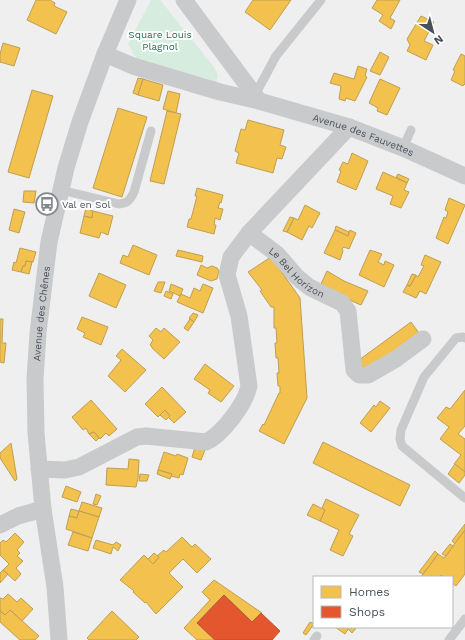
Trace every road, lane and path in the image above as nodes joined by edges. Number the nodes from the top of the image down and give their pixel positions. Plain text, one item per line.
1 (128, 0) edge
2 (184, 0) edge
3 (321, 0) edge
4 (105, 54) junction
5 (257, 98) junction
6 (349, 128) junction
7 (411, 130) dead end
8 (151, 131) dead end
9 (403, 148) junction
10 (465, 176) edge
11 (61, 190) junction
12 (249, 232) junction
13 (465, 338) edge
14 (423, 339) dead end
15 (39, 469) junction
16 (465, 498) edge
17 (43, 509) junction
18 (0, 525) edge
19 (465, 619) edge
20 (59, 640) edge
21 (448, 640) edge

1 - 4 street, Avenue des Chênes
2 - 5 street
3 - 5 lane
4 - 5 street, Avenue des Fauvettes
4 - 11 street, Avenue des Chênes
5 - 6 street, Avenue des Fauvettes
6 - 9 street, Avenue des Fauvettes
6 - 12 street
7 - 9 lane
8 - 11 lane
9 - 10 street, Avenue des Fauvettes
11 - 15 street, Avenue des Chênes
12 - 14 street, Le Bel Horizon
12 - 15 street
13 - 16 lane
15 - 17 street, Avenue des Chênes
17 - 18 street
17 - 20 street, Avenue des Chênes
19 - 21 lane

